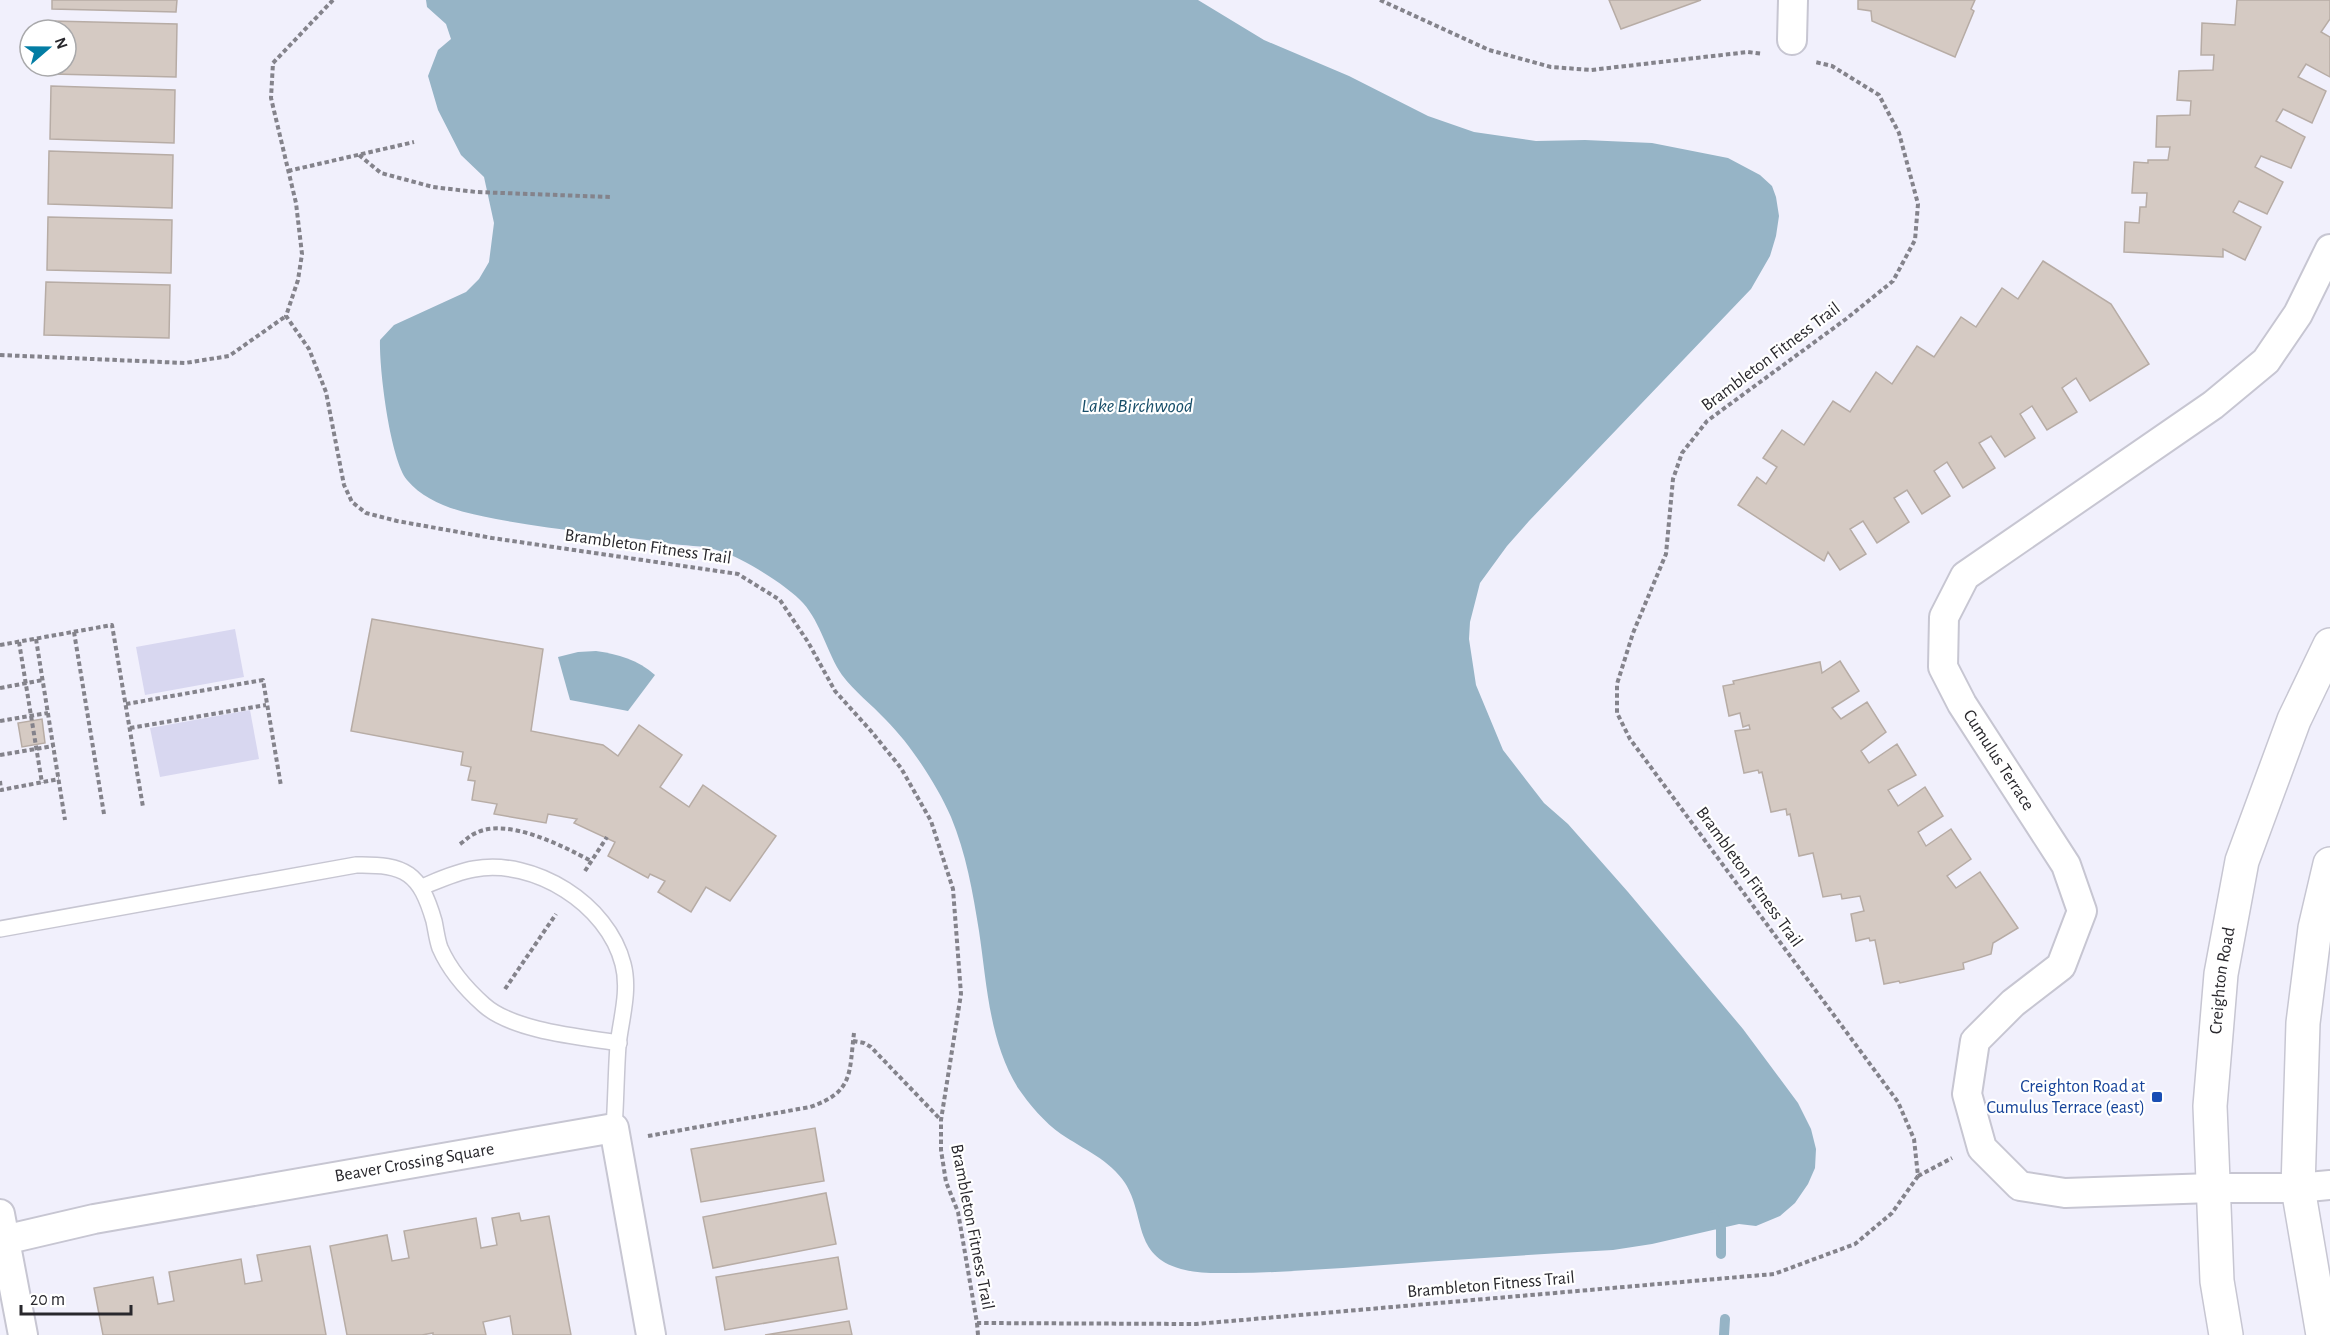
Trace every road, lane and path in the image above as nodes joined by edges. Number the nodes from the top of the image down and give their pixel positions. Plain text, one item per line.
1 (333, 0) edge
2 (1380, 0) edge
3 (1793, 0) edge
4 (1781, 48) joint
5 (1812, 62) dead end
6 (414, 142) dead end
7 (359, 155) junction
8 (288, 171) junction
9 (610, 197) dead end
10 (2330, 249) edge
11 (286, 316) junction
12 (0, 355) edge
13 (74, 632) junction
14 (36, 639) junction
15 (19, 642) junction
16 (0, 645) edge
17 (2330, 645) edge
18 (43, 680) junction
19 (26, 683) junction
20 (0, 688) edge
21 (126, 704) junction
22 (266, 705) junction
23 (48, 712) junction
24 (31, 715) junction
25 (0, 721) edge
26 (130, 728) junction
27 (53, 746) junction
28 (36, 749) junction
29 (0, 755) edge
30 (59, 779) junction
31 (0, 781) edge
32 (42, 783) junction
33 (281, 786) dead end
34 (143, 807) dead end
35 (104, 814) dead end
36 (66, 820) dead end
37 (607, 837) dead end
38 (458, 846) dead end
39 (591, 861) junction
40 (2330, 864) edge
41 (585, 871) dead end
42 (422, 887) junction
43 (556, 913) dead end
44 (0, 929) edge
45 (502, 993) dead end
46 (854, 1033) dead end
47 (853, 1041) junction
48 (619, 1043) junction
49 (941, 1119) junction
50 (627, 1133) junction
51 (2314, 1186) edge
52 (2212, 1188) junction
53 (2, 1231) edge
54 (977, 1323) junction
55 (23, 1335) edge
56 (651, 1335) edge
57 (978, 1335) edge
58 (2226, 1335) edge
59 (2323, 1335) edge

1 - 8 path
2 - 4 path
3 - 4 street
5 - 54 path, Brambleton Fitness Trail
6 - 7 path
7 - 8 path
7 - 9 path
8 - 11 path
10 - 52 street, Cumulus Terrace
11 - 12 path
11 - 49 path, Brambleton Fitness Trail
13 - 14 path
13 - 21 path
13 - 35 path
14 - 15 path
14 - 18 path
15 - 16 path
15 - 19 path
17 - 52 street, Creighton Road
18 - 19 path
18 - 23 path
19 - 20 path
19 - 24 path
21 - 22 path
21 - 26 path
22 - 26 path
22 - 33 path
23 - 24 path
23 - 27 path
24 - 25 path
24 - 28 path
26 - 34 path
27 - 28 path
27 - 30 path
28 - 29 path
28 - 32 path
30 - 32 path
30 - 36 path
31 - 32 path
37 - 39 path
38 - 39 path
39 - 41 path
40 - 51 street
42 - 44 lane
42 - 48 lane
42 - 48 lane
43 - 45 path
46 - 47 path
47 - 49 path
47 - 50 path
48 - 50 lane
49 - 54 path, Brambleton Fitness Trail
50 - 53 street, Beaver Crossing Square
50 - 56 street
51 - 52 street, Cumulus Terrace
51 - 59 street
52 - 58 street, Creighton Road
53 - 55 street
54 - 57 path

